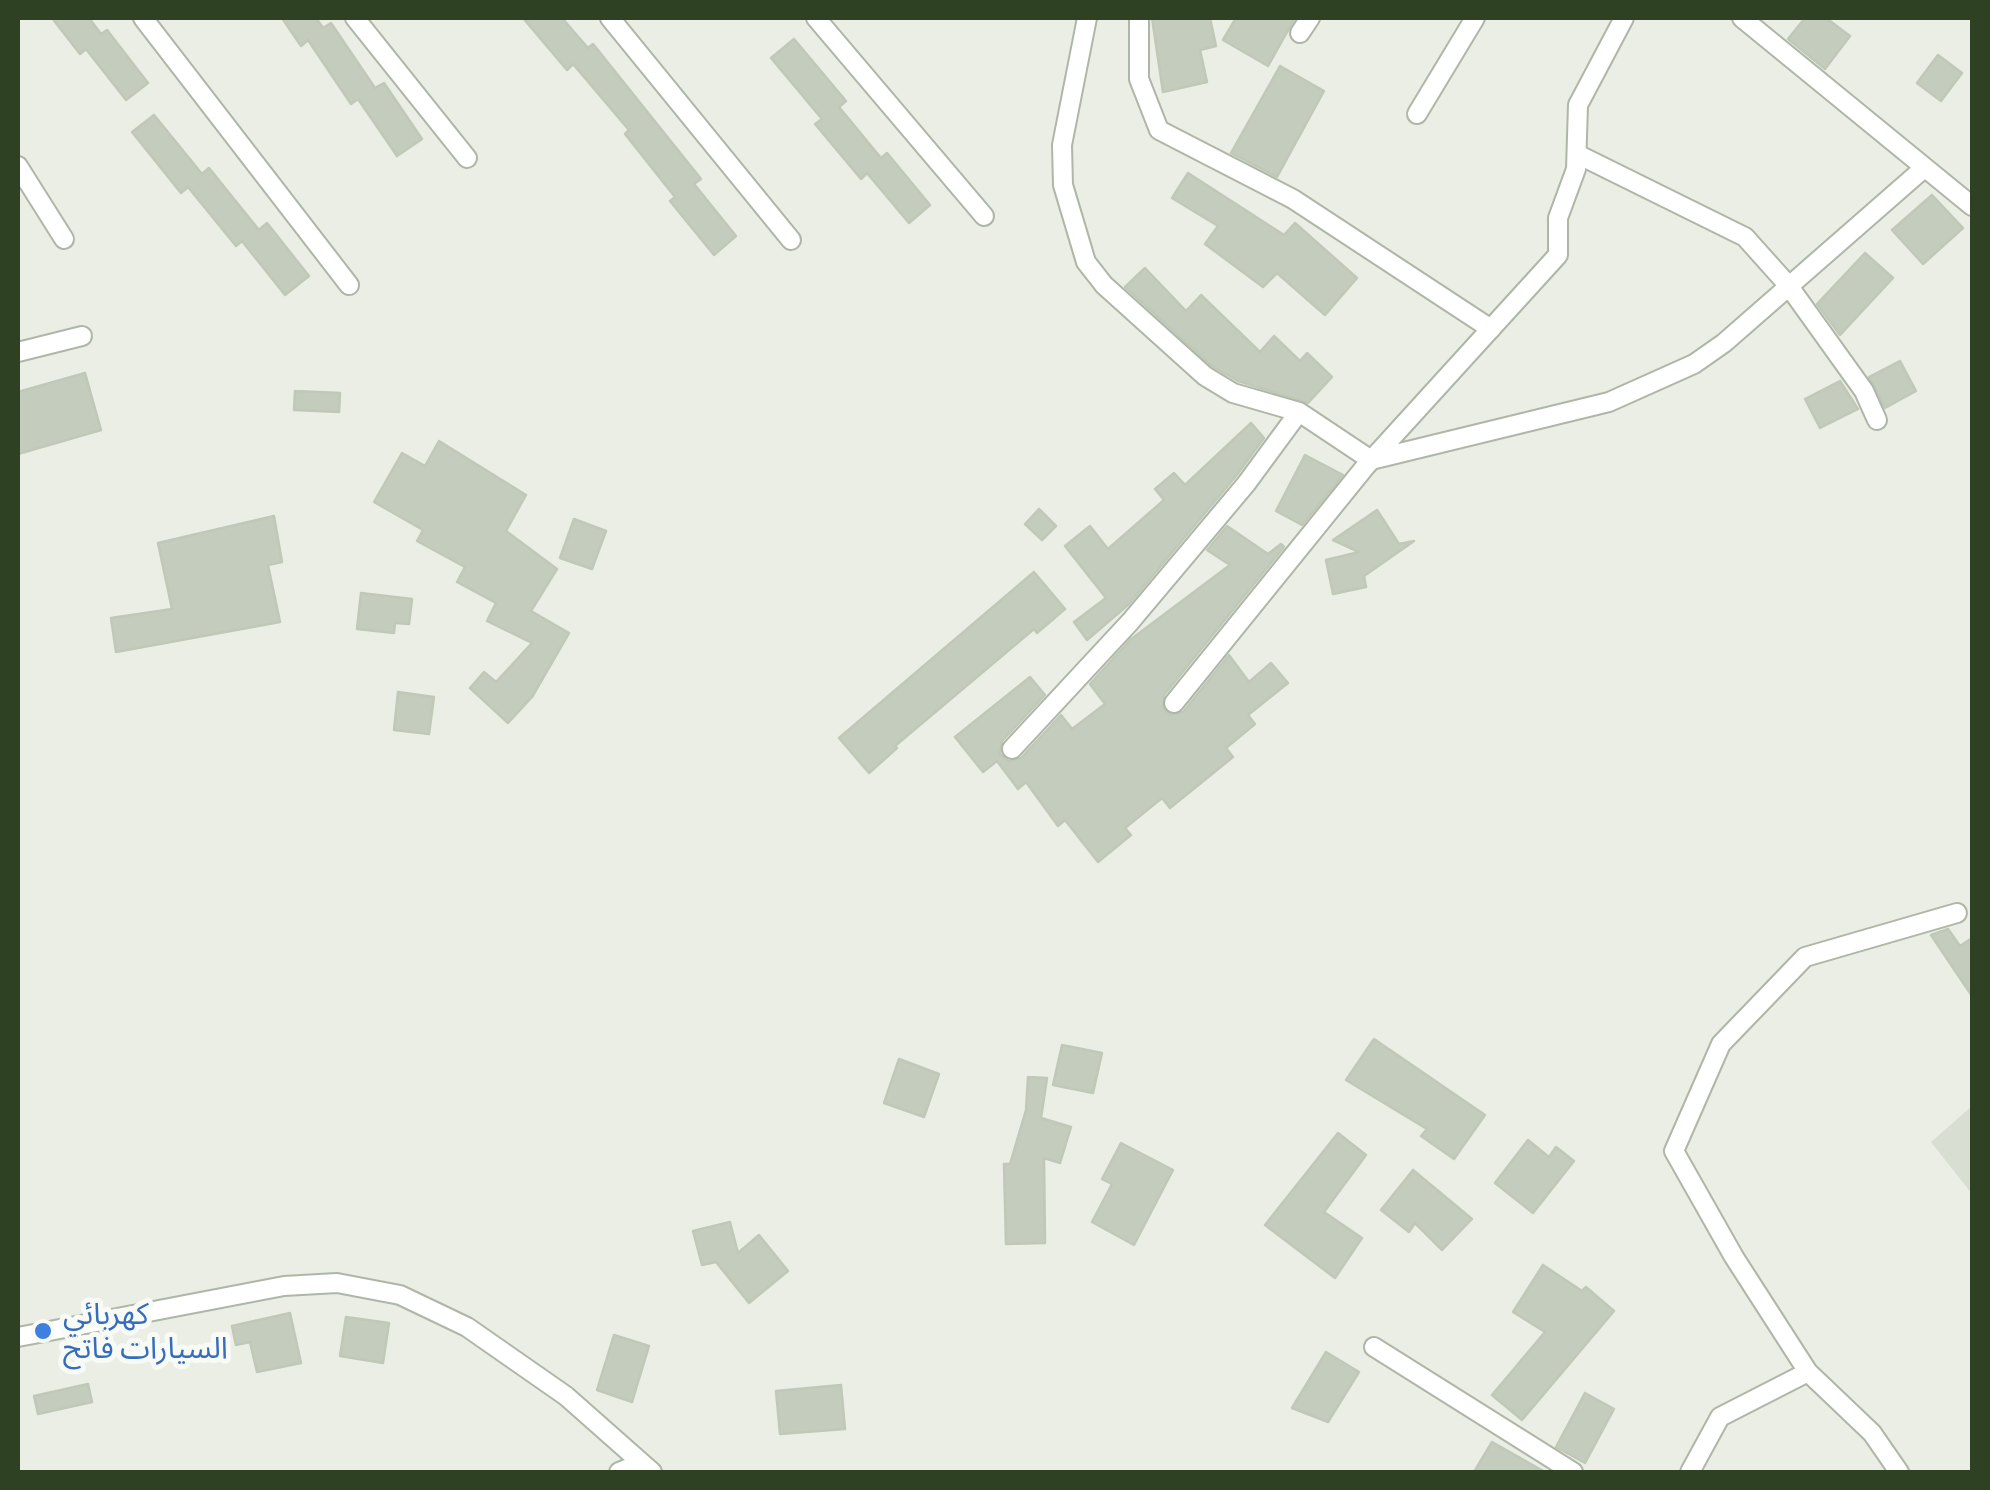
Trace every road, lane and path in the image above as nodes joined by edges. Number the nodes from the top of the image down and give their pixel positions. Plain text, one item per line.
1 (143, 18) edge
2 (355, 18) edge
3 (610, 18) edge
4 (816, 18) edge
5 (1086, 18) edge
6 (1140, 18) edge
7 (1475, 18) edge
8 (1624, 18) edge
9 (1742, 18) edge
10 (1417, 114) dead end
11 (1577, 154) junction
12 (467, 158) dead end
13 (18, 166) edge
14 (1923, 169) junction
15 (1972, 206) edge
16 (984, 216) dead end
17 (64, 239) dead end
18 (790, 240) dead end
19 (1788, 284) junction
20 (350, 285) dead end
21 (1490, 329) junction
22 (82, 336) dead end
23 (18, 352) edge
24 (1298, 412) junction
25 (1877, 420) dead end
26 (1372, 460) junction
27 (1174, 703) dead end
28 (1012, 749) dead end
29 (1958, 913) dead end
30 (18, 1337) edge
31 (1374, 1347) dead end
32 (1808, 1372) junction
33 (646, 1468) edge
34 (619, 1472) edge
35 (1573, 1472) edge
36 (1690, 1472) edge
37 (1899, 1472) edge

1 - 20 street
2 - 12 street
3 - 18 street
4 - 16 street
5 - 24 street
6 - 21 street
7 - 10 street
8 - 11 street
9 - 14 street
11 - 19 street
11 - 21 street
13 - 17 street
14 - 15 street
14 - 19 street
19 - 25 street
19 - 26 street
21 - 26 street
22 - 23 street
24 - 26 street
24 - 28 street
26 - 27 street
29 - 32 street
30 - 33 street
31 - 35 street
32 - 36 street
32 - 37 street
33 - 34 street

